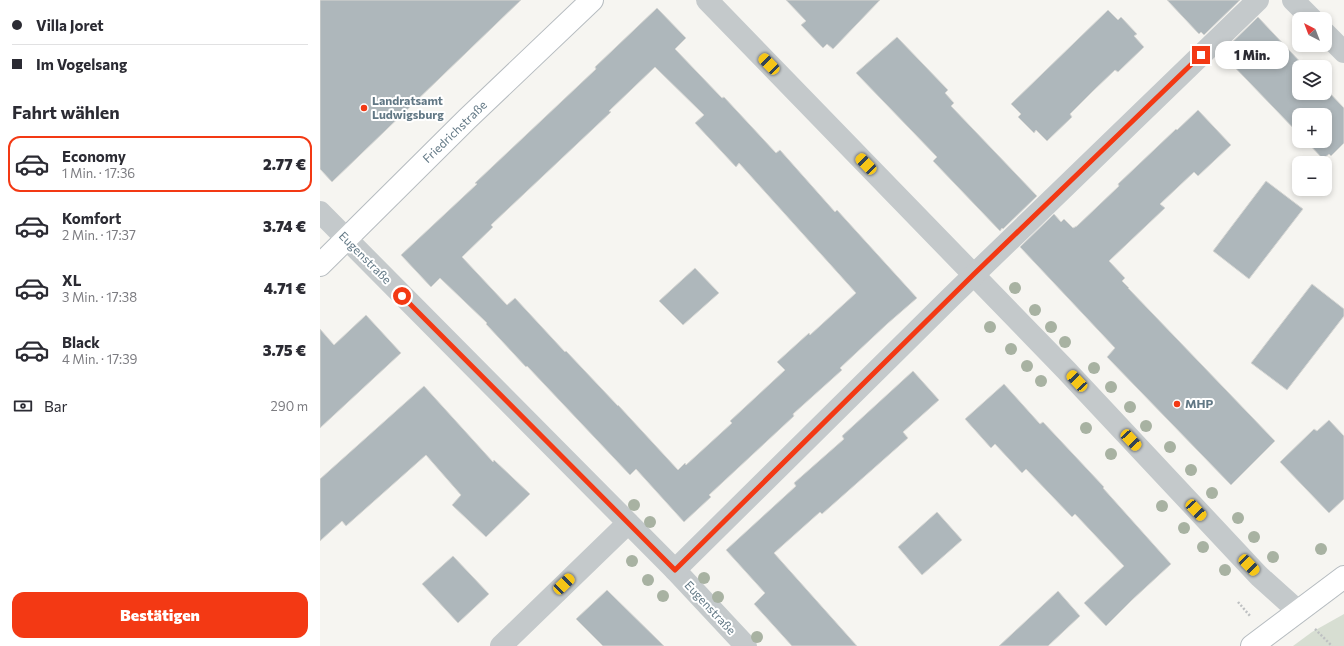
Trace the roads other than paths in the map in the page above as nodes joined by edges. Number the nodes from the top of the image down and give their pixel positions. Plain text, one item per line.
1 (592, 0) edge
2 (707, 0) edge
3 (1258, 0) edge
4 (1293, 0) edge
5 (1305, 12) edge
6 (1332, 40) edge
7 (1344, 52) edge
8 (320, 212) edge
9 (346, 239) junction
10 (320, 265) edge
11 (974, 274) junction
12 (628, 523) junction
13 (675, 570) junction
14 (1344, 577) edge
15 (1298, 611) junction
16 (501, 646) edge
17 (746, 646) edge
18 (1252, 646) edge

1 - 9 main road, Friedrichstraße
2 - 11 street
3 - 11 street
4 - 5 street
6 - 7 street
8 - 9 street, Eugenstraße
9 - 10 main road, Friedrichstraße
9 - 12 street, Eugenstraße
11 - 13 street
11 - 15 street
12 - 13 street, Eugenstraße
12 - 16 street
13 - 17 street, Eugenstraße
14 - 15 main road
15 - 18 main road

